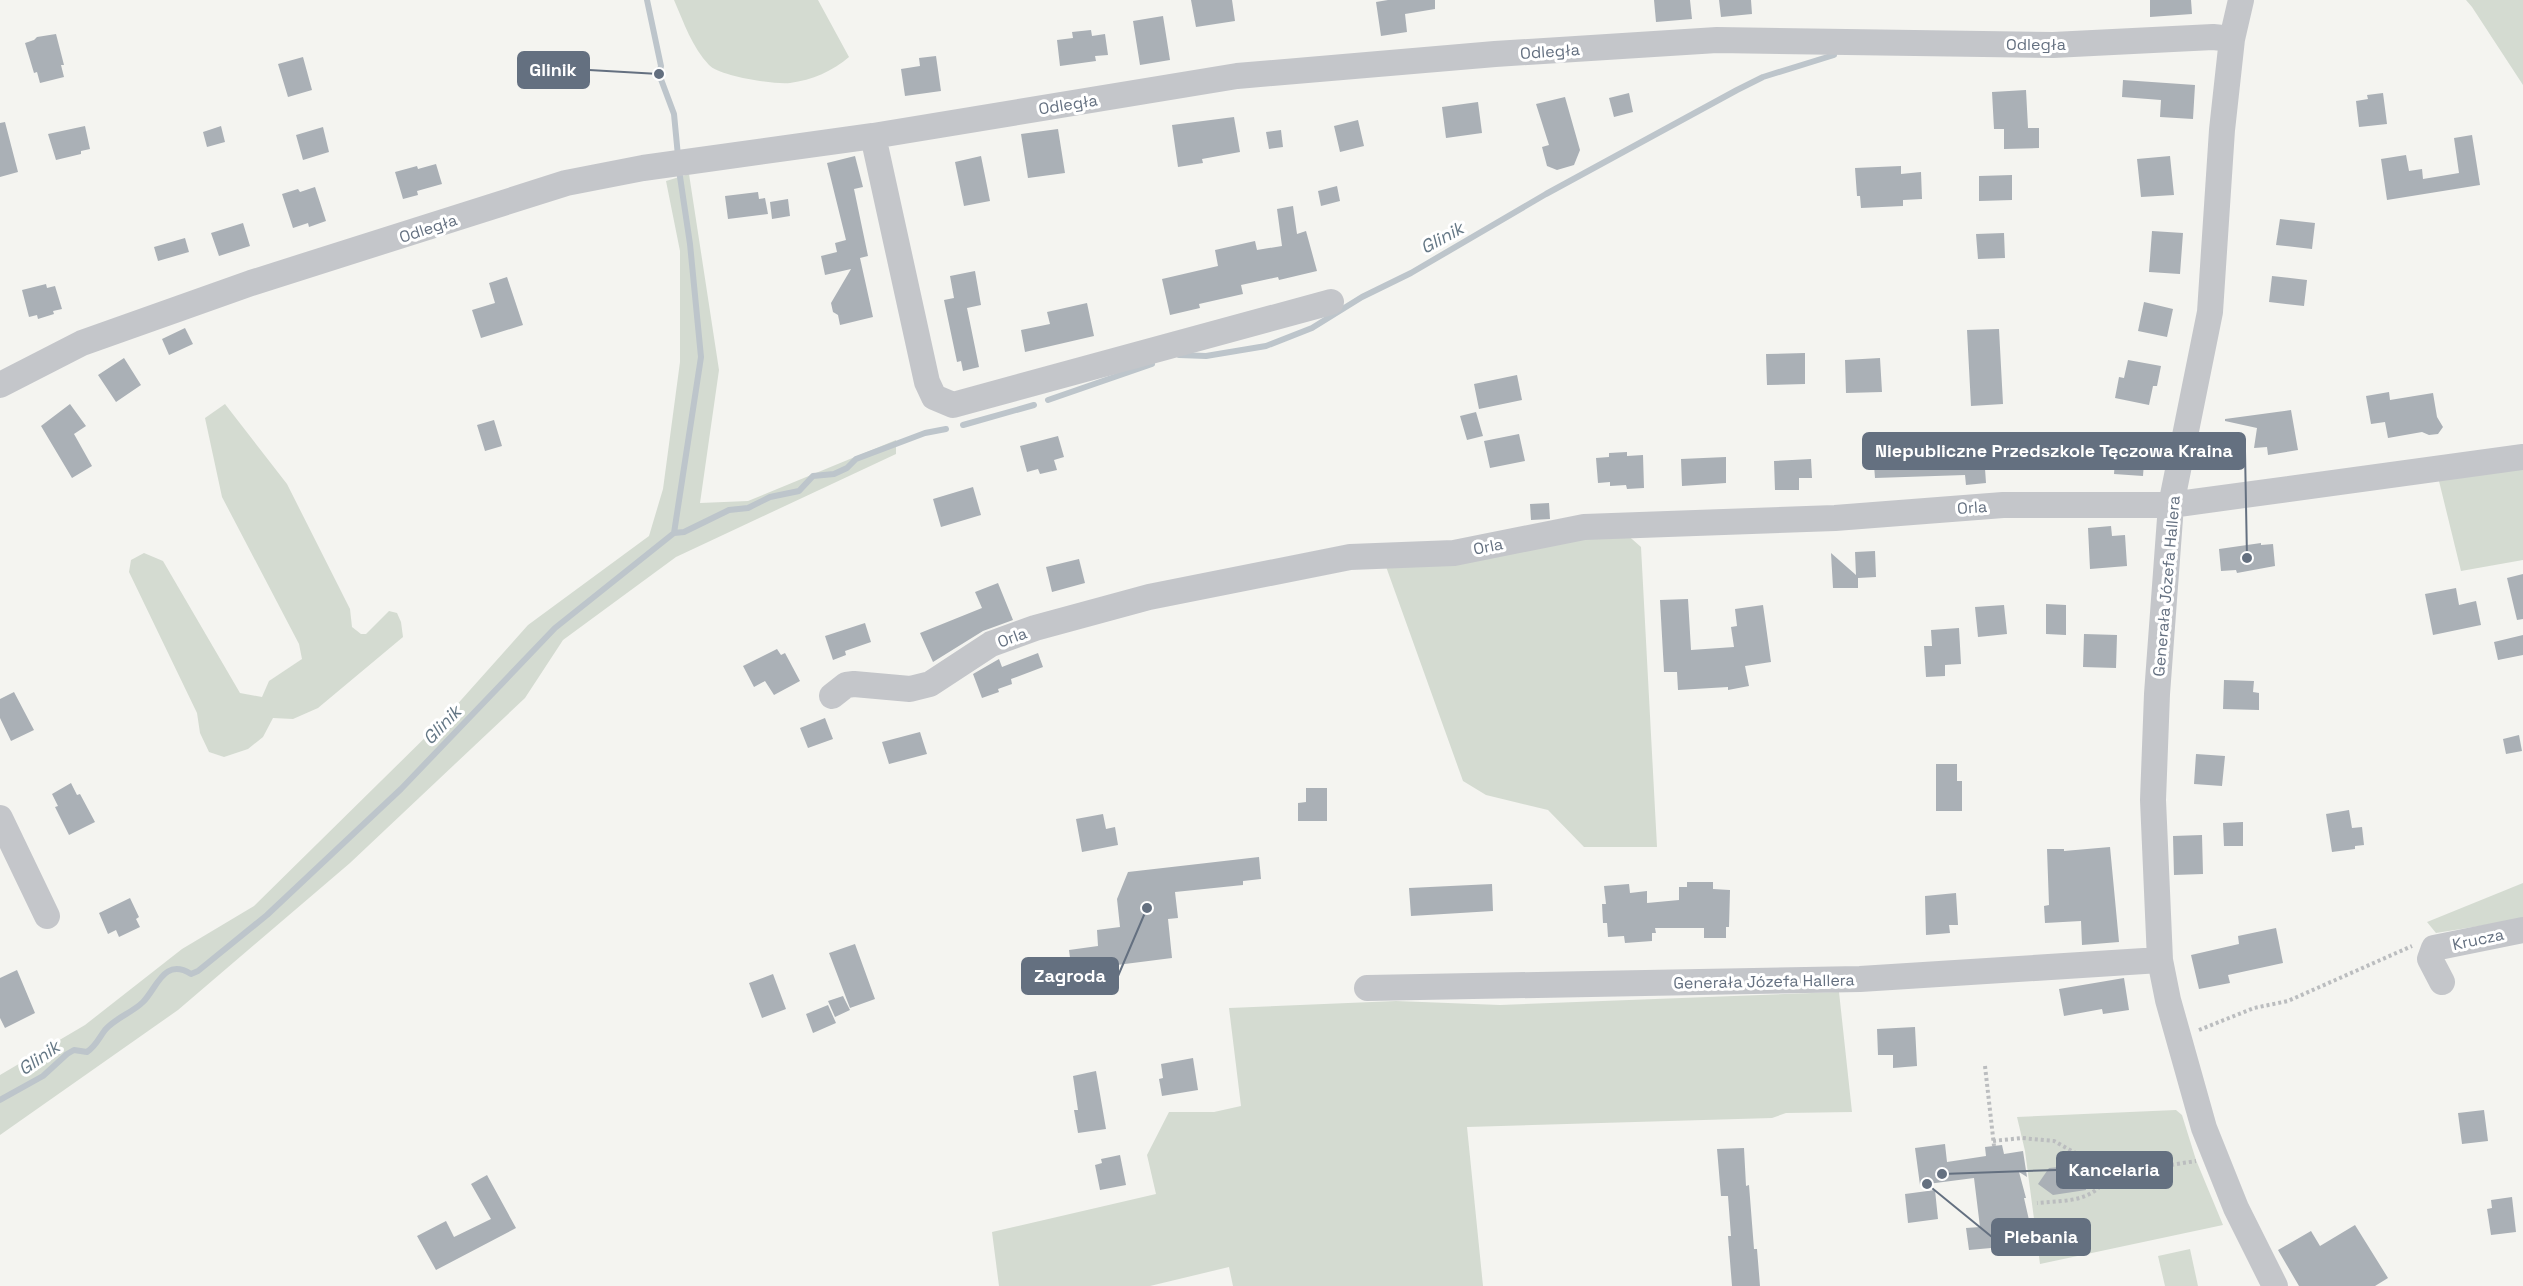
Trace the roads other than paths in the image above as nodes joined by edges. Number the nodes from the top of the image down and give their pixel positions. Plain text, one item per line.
1 (2241, 0) edge
2 (2232, 39) junction
3 (873, 136) junction
4 (1331, 302) dead end
5 (0, 385) edge
6 (2523, 457) edge
7 (2171, 505) junction
8 (832, 696) dead end
9 (0, 818) edge
10 (47, 916) dead end
11 (2523, 930) edge
12 (2160, 960) junction
13 (2442, 982) dead end
14 (1367, 988) dead end
15 (2275, 1286) edge

1 - 2 street, Generała Józefa Hallera
2 - 3 street, Odległa
2 - 7 street, Generała Józefa Hallera
3 - 4 street
3 - 5 street, Odległa
6 - 7 street, Orla
7 - 8 street, Orla
7 - 12 street, Generała Józefa Hallera
9 - 10 street
11 - 13 street, Krucza
12 - 14 street, Generała Józefa Hallera
12 - 15 street, Generała Józefa Hallera

